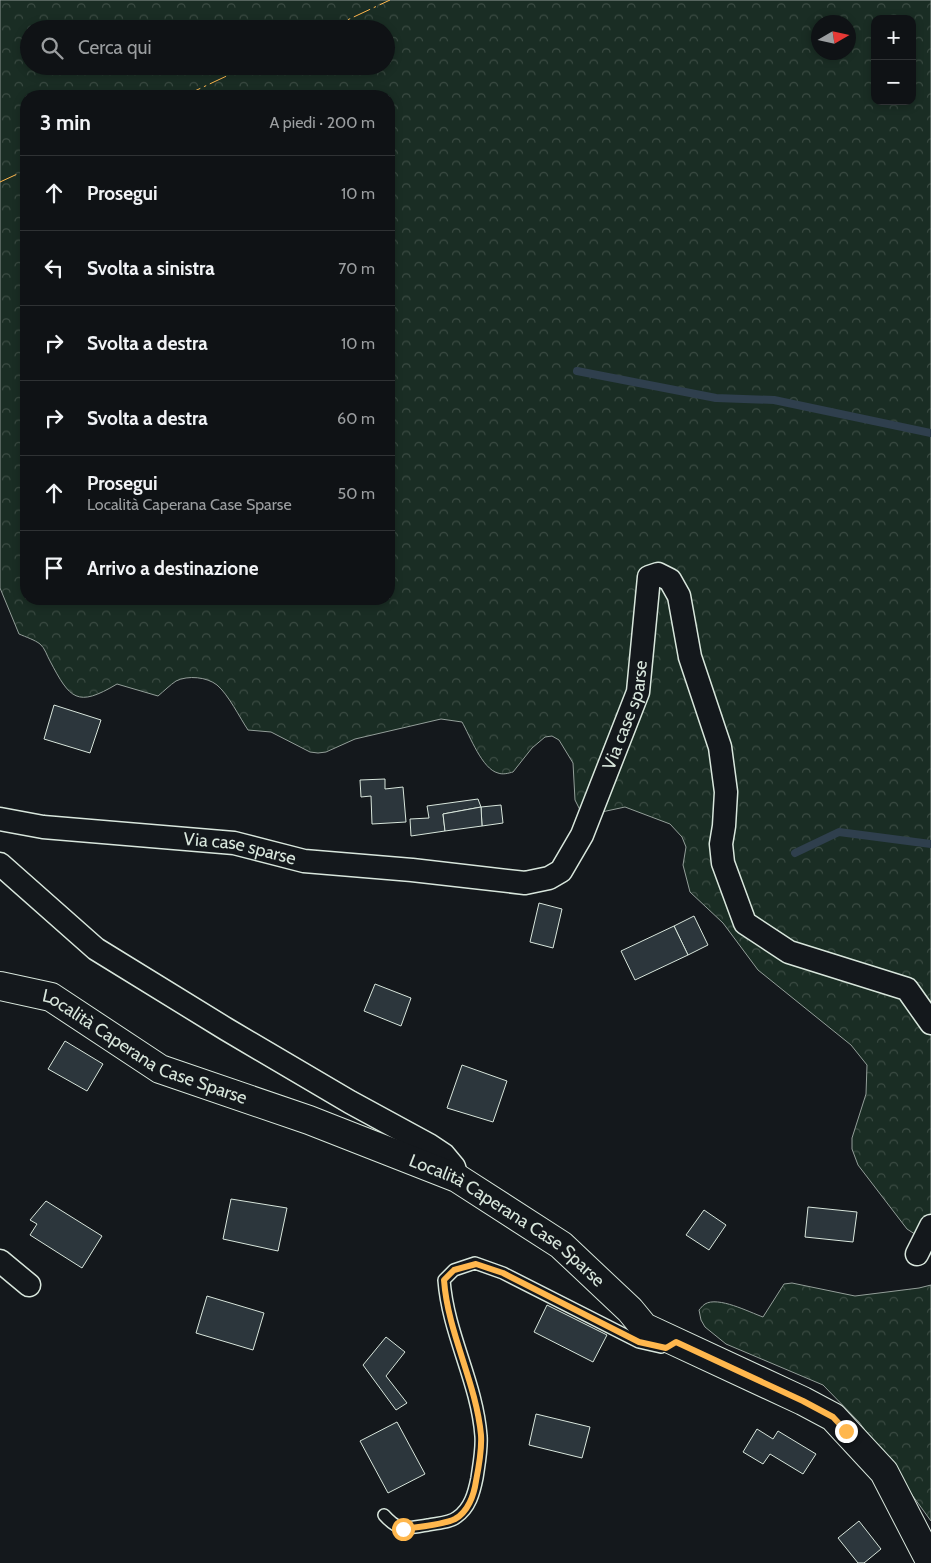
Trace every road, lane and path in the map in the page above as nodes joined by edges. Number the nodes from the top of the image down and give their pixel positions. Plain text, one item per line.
1 (0, 819) edge
2 (0, 864) edge
3 (0, 986) edge
4 (931, 1024) edge
5 (457, 1178) junction
6 (931, 1226) edge
7 (917, 1254) dead end
8 (0, 1261) edge
9 (29, 1285) dead end
10 (676, 1342) junction
11 (384, 1515) dead end
12 (931, 1563) edge

1 - 4 street, Via case sparse
2 - 5 street
3 - 5 street, Località Caperana Case Sparse
5 - 10 street, Località Caperana Case Sparse
6 - 7 street
8 - 9 street
10 - 11 lane
10 - 12 street, Località Caperana Case Sparse

